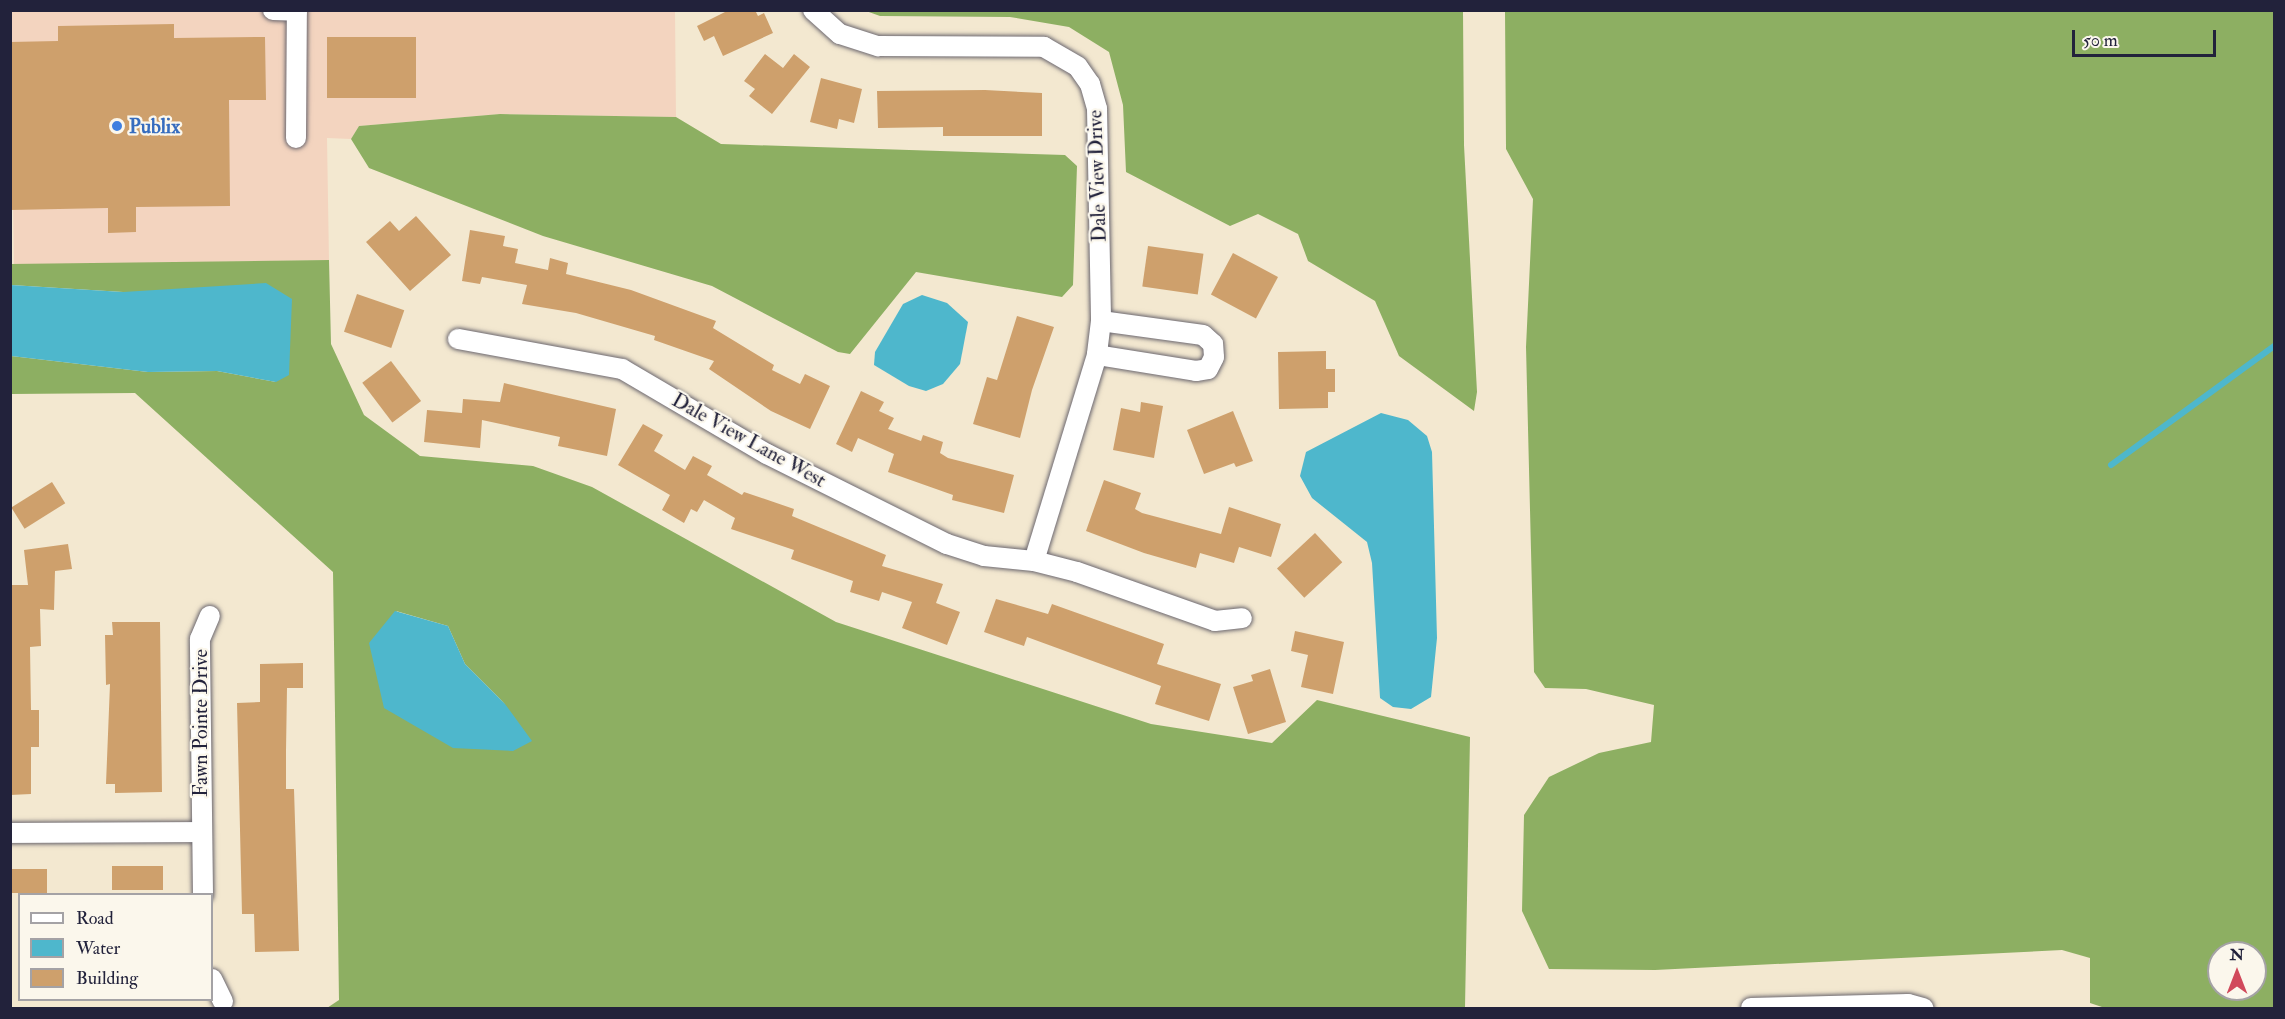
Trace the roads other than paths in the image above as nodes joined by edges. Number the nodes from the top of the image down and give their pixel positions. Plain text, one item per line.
1 (273, 10) edge
2 (813, 10) edge
3 (297, 11) edge
4 (296, 138) dead end
5 (1101, 321) junction
6 (458, 339) dead end
7 (1097, 356) junction
8 (1034, 561) junction
9 (210, 616) dead end
10 (1242, 618) dead end
11 (201, 832) junction
12 (10, 834) edge
13 (203, 893) edge
14 (213, 981) edge
15 (223, 1002) dead end
16 (1751, 1008) edge
17 (1923, 1008) edge

1 - 3 street
2 - 5 street, Dale View Drive
3 - 4 street
5 - 7 street, Dale View Drive
5 - 7 street
6 - 8 street, Dale View Lane West
7 - 8 street, Dale View Drive
8 - 10 street, Dale View Lane West
9 - 11 street, Fawn Pointe Drive
11 - 12 street
11 - 13 street, Fawn Pointe Drive
14 - 15 street
16 - 17 street

